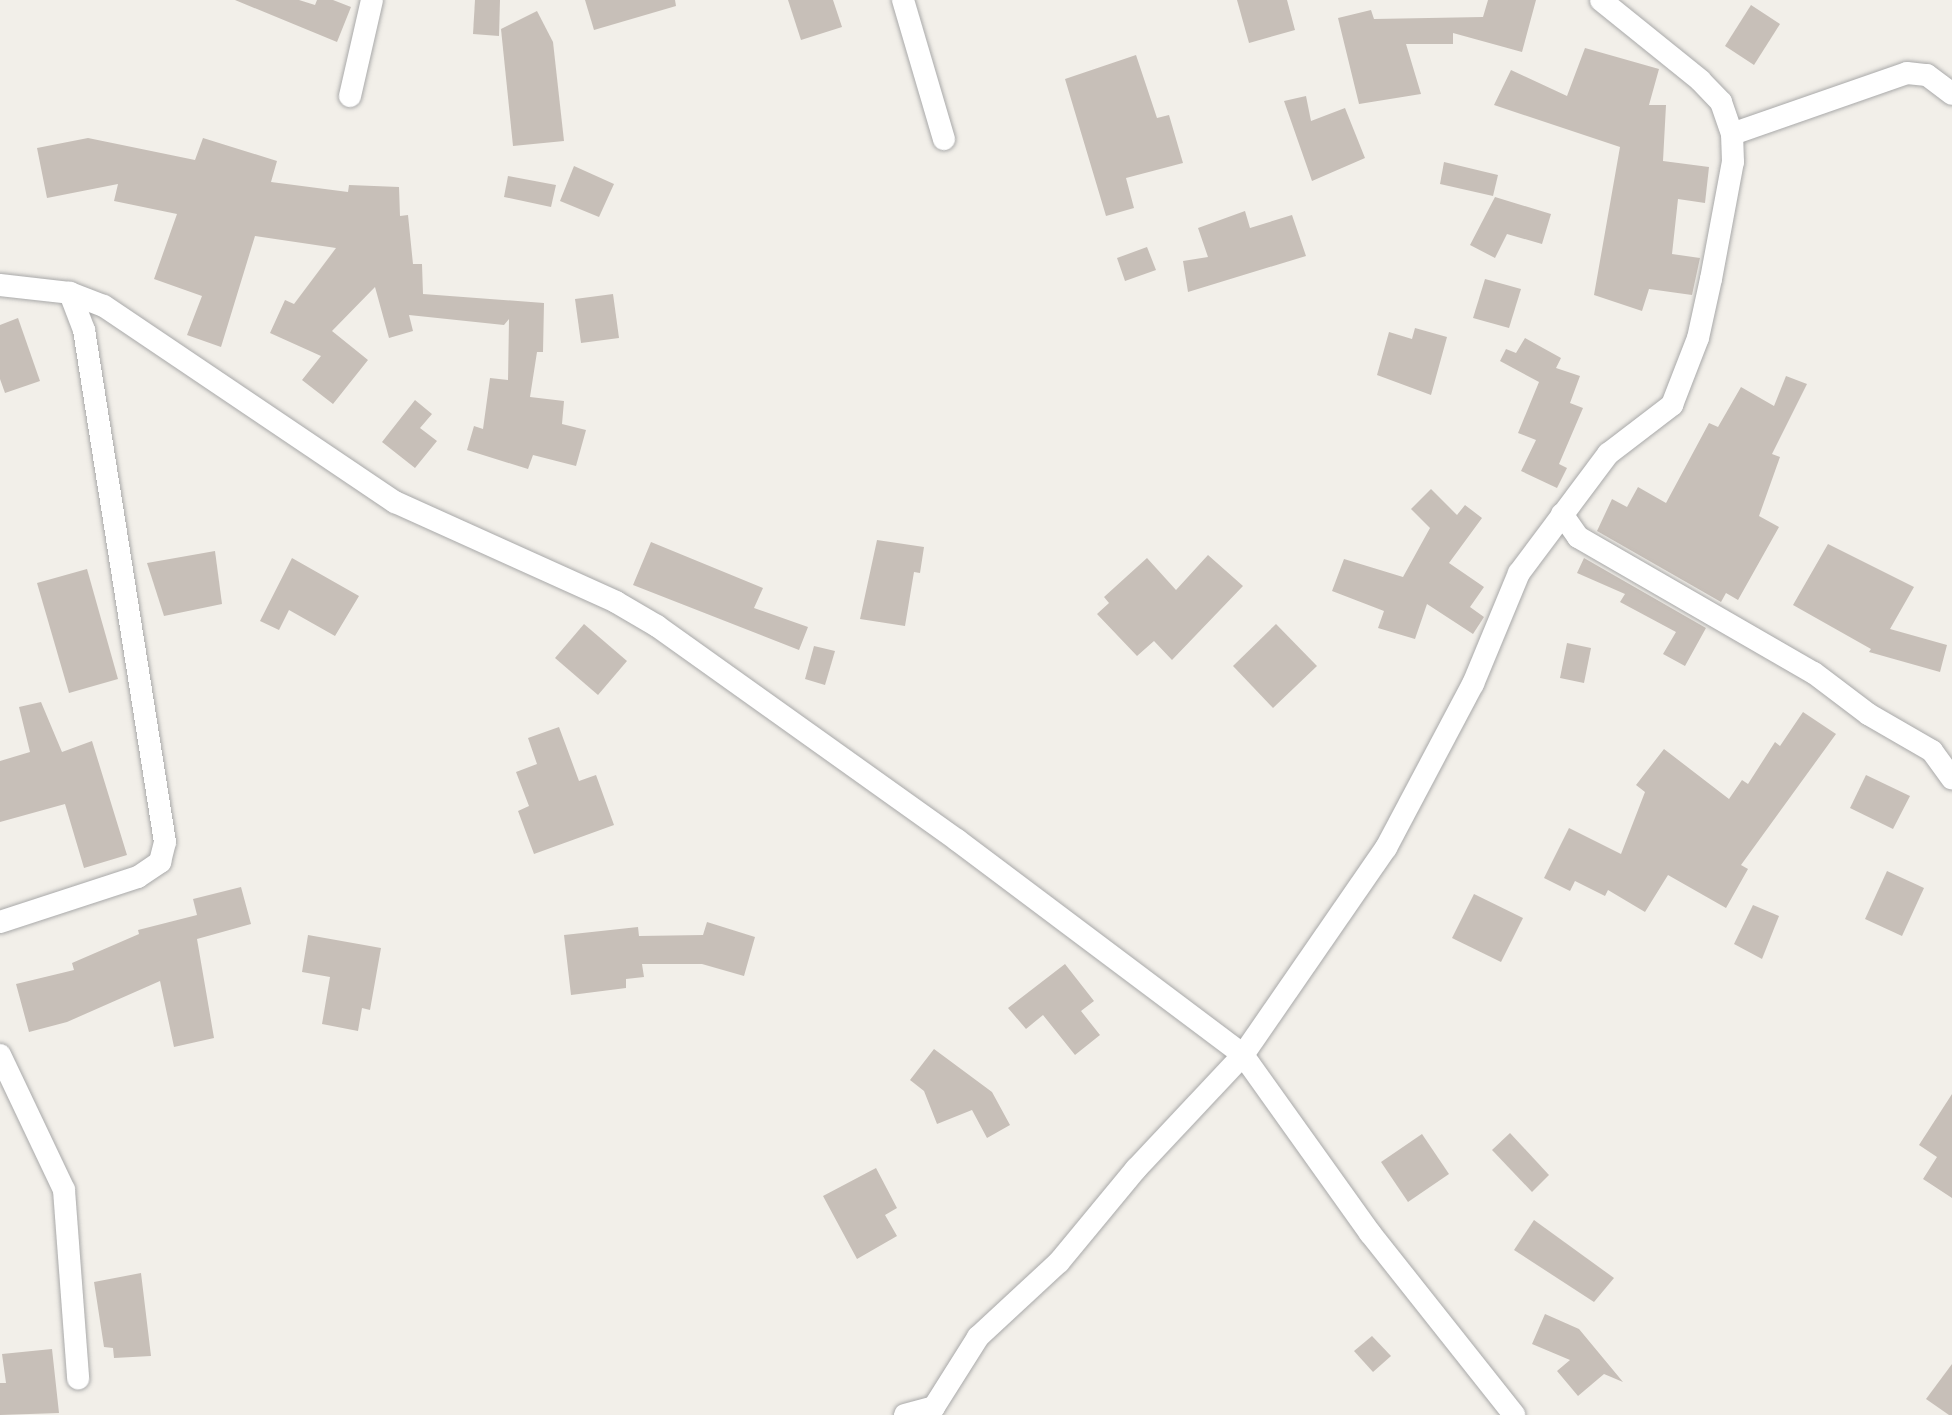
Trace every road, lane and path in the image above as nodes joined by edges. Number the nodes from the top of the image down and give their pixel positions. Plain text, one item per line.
1 (372, 0) edge
2 (903, 0) edge
3 (1602, 0) edge
4 (1952, 94) edge
5 (350, 96) dead end
6 (1732, 134) junction
7 (944, 139) dead end
8 (0, 285) edge
9 (70, 293) junction
10 (1562, 514) junction
11 (1952, 779) edge
12 (0, 922) edge
13 (0, 1055) edge
14 (1243, 1055) junction
15 (78, 1378) dead end
16 (905, 1415) edge
17 (1514, 1415) edge

1 - 5 street
2 - 7 street
3 - 6 street
4 - 6 street
6 - 10 street
8 - 9 street
9 - 12 street
9 - 14 street
10 - 11 street
10 - 14 street
13 - 15 street
14 - 16 street
14 - 17 street

